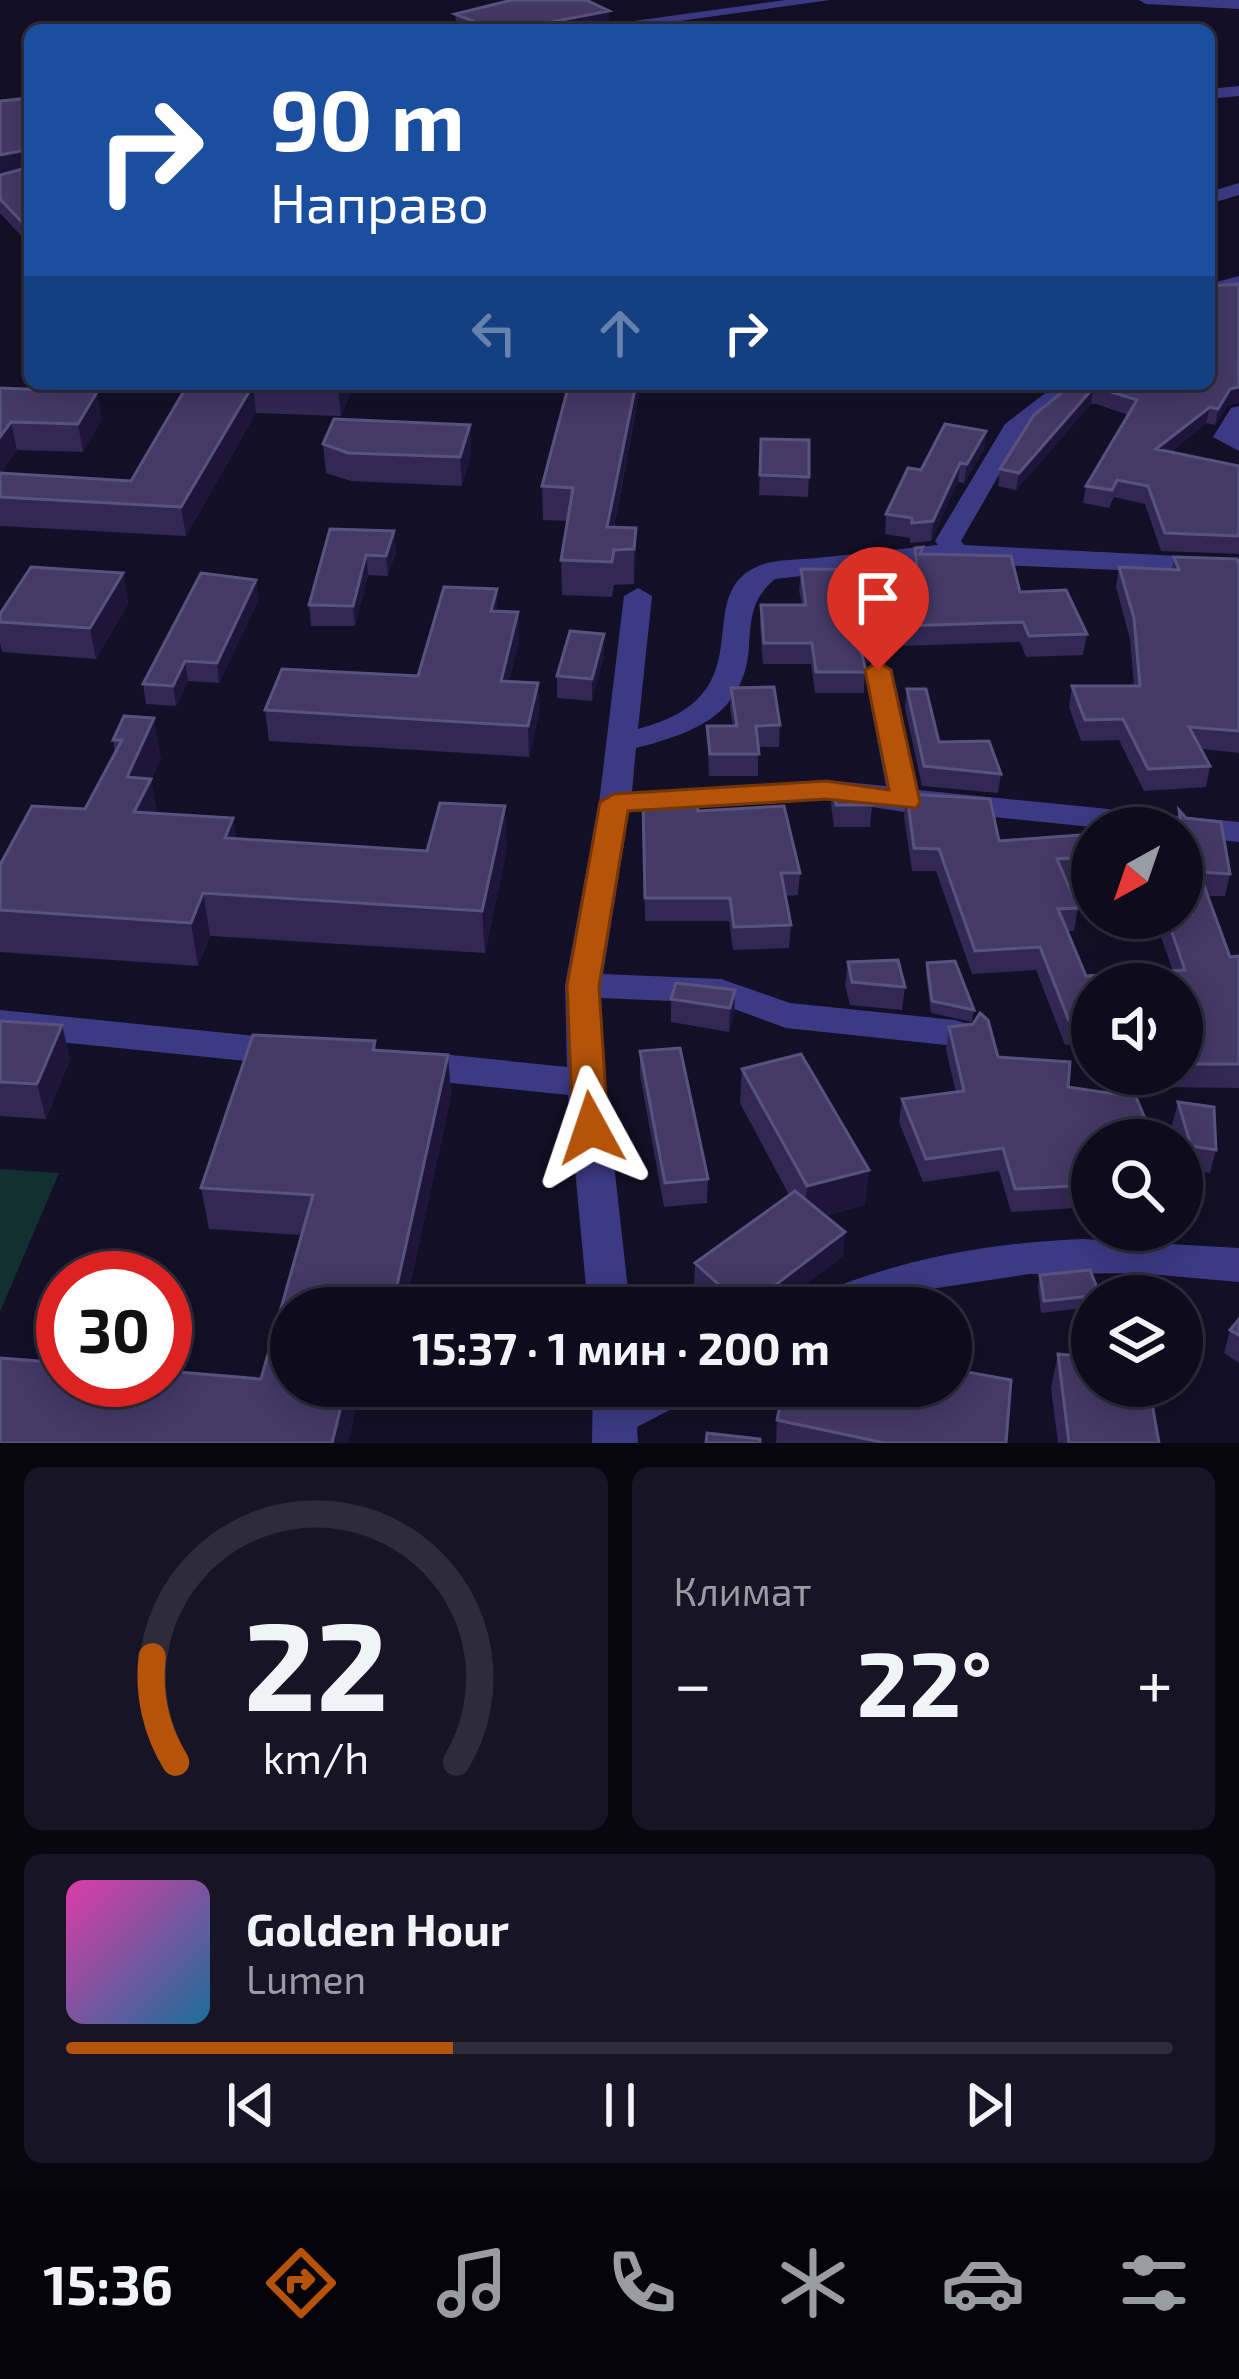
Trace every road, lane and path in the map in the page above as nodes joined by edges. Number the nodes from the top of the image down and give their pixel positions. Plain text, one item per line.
1 (824, 0) edge
2 (1146, 0) edge
3 (1239, 4) edge
4 (670, 20) junction
5 (633, 24) edge
6 (677, 24) edge
7 (1063, 390) edge
8 (1239, 413) edge
9 (1239, 444) edge
10 (955, 550) junction
11 (1239, 567) edge
12 (638, 596) dead end
13 (878, 670) dead end
14 (621, 743) junction
15 (614, 802) junction
16 (905, 802) junction
17 (1239, 832) edge
18 (583, 986) junction
19 (0, 1023) edge
20 (955, 1033) edge
21 (328, 1057) edge
22 (375, 1061) edge
23 (586, 1083) junction
24 (1239, 1265) edge
25 (606, 1287) edge
26 (869, 1287) edge

1 - 4 street
2 - 3 street
4 - 5 street
4 - 6 street
7 - 10 street
8 - 9 street
10 - 11 street
10 - 14 street
12 - 14 street
13 - 16 street
14 - 15 street
15 - 16 street
15 - 18 street
16 - 17 street
18 - 20 street
18 - 23 street
19 - 21 street
22 - 23 street
23 - 25 street
24 - 26 street

